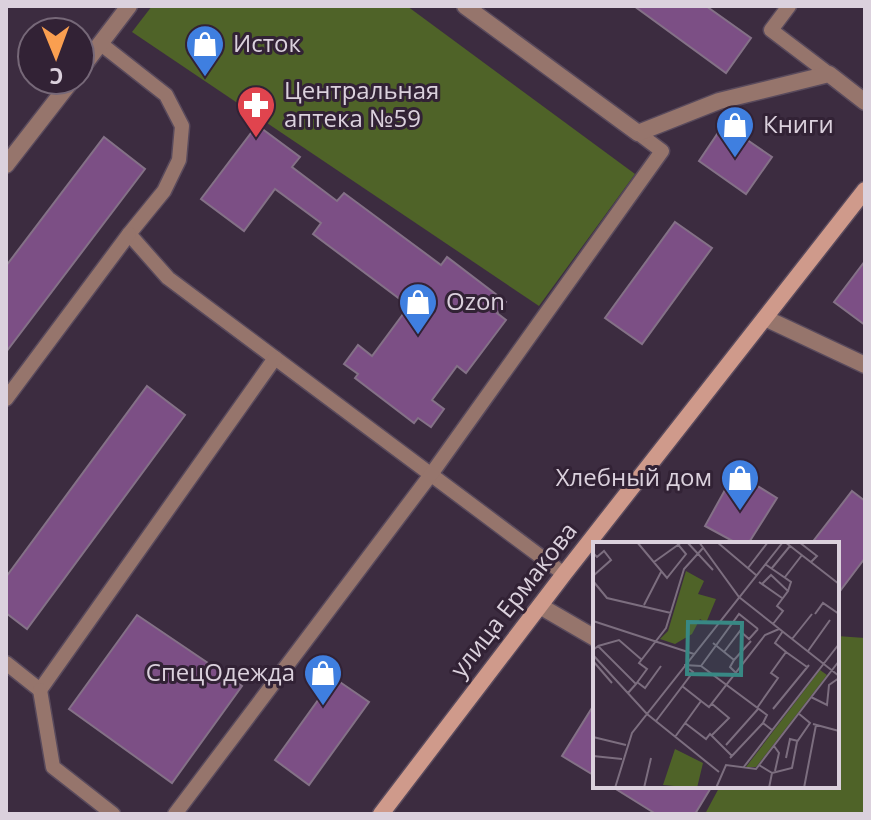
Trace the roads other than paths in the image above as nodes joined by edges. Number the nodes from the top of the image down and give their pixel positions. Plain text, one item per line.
1 (129, 6) edge
2 (465, 6) edge
3 (789, 6) edge
4 (101, 44) junction
5 (96, 50) edge
6 (829, 74) junction
7 (60, 96) edge
8 (865, 102) edge
9 (638, 133) junction
10 (6, 165) edge
11 (865, 190) edge
12 (129, 234) junction
13 (765, 318) junction
14 (275, 358) junction
15 (865, 365) edge
16 (6, 399) edge
17 (432, 473) junction
18 (564, 574) junction
19 (540, 606) junction
20 (593, 637) edge
21 (6, 663) edge
22 (40, 690) junction
23 (113, 814) edge
24 (175, 814) edge
25 (381, 814) edge

1 - 4 street
2 - 9 street
3 - 6 lane
4 - 5 street
4 - 12 lane
6 - 8 street
6 - 9 street
7 - 10 street
9 - 17 lane
11 - 13 street, улица Ермакова
12 - 14 lane
12 - 16 lane
13 - 15 street
13 - 18 street, улица Ермакова
14 - 17 lane
14 - 22 lane
17 - 18 lane
17 - 24 lane
18 - 19 street, улица Ермакова
19 - 20 street
19 - 25 street, улица Ермакова
21 - 22 lane
22 - 23 lane

